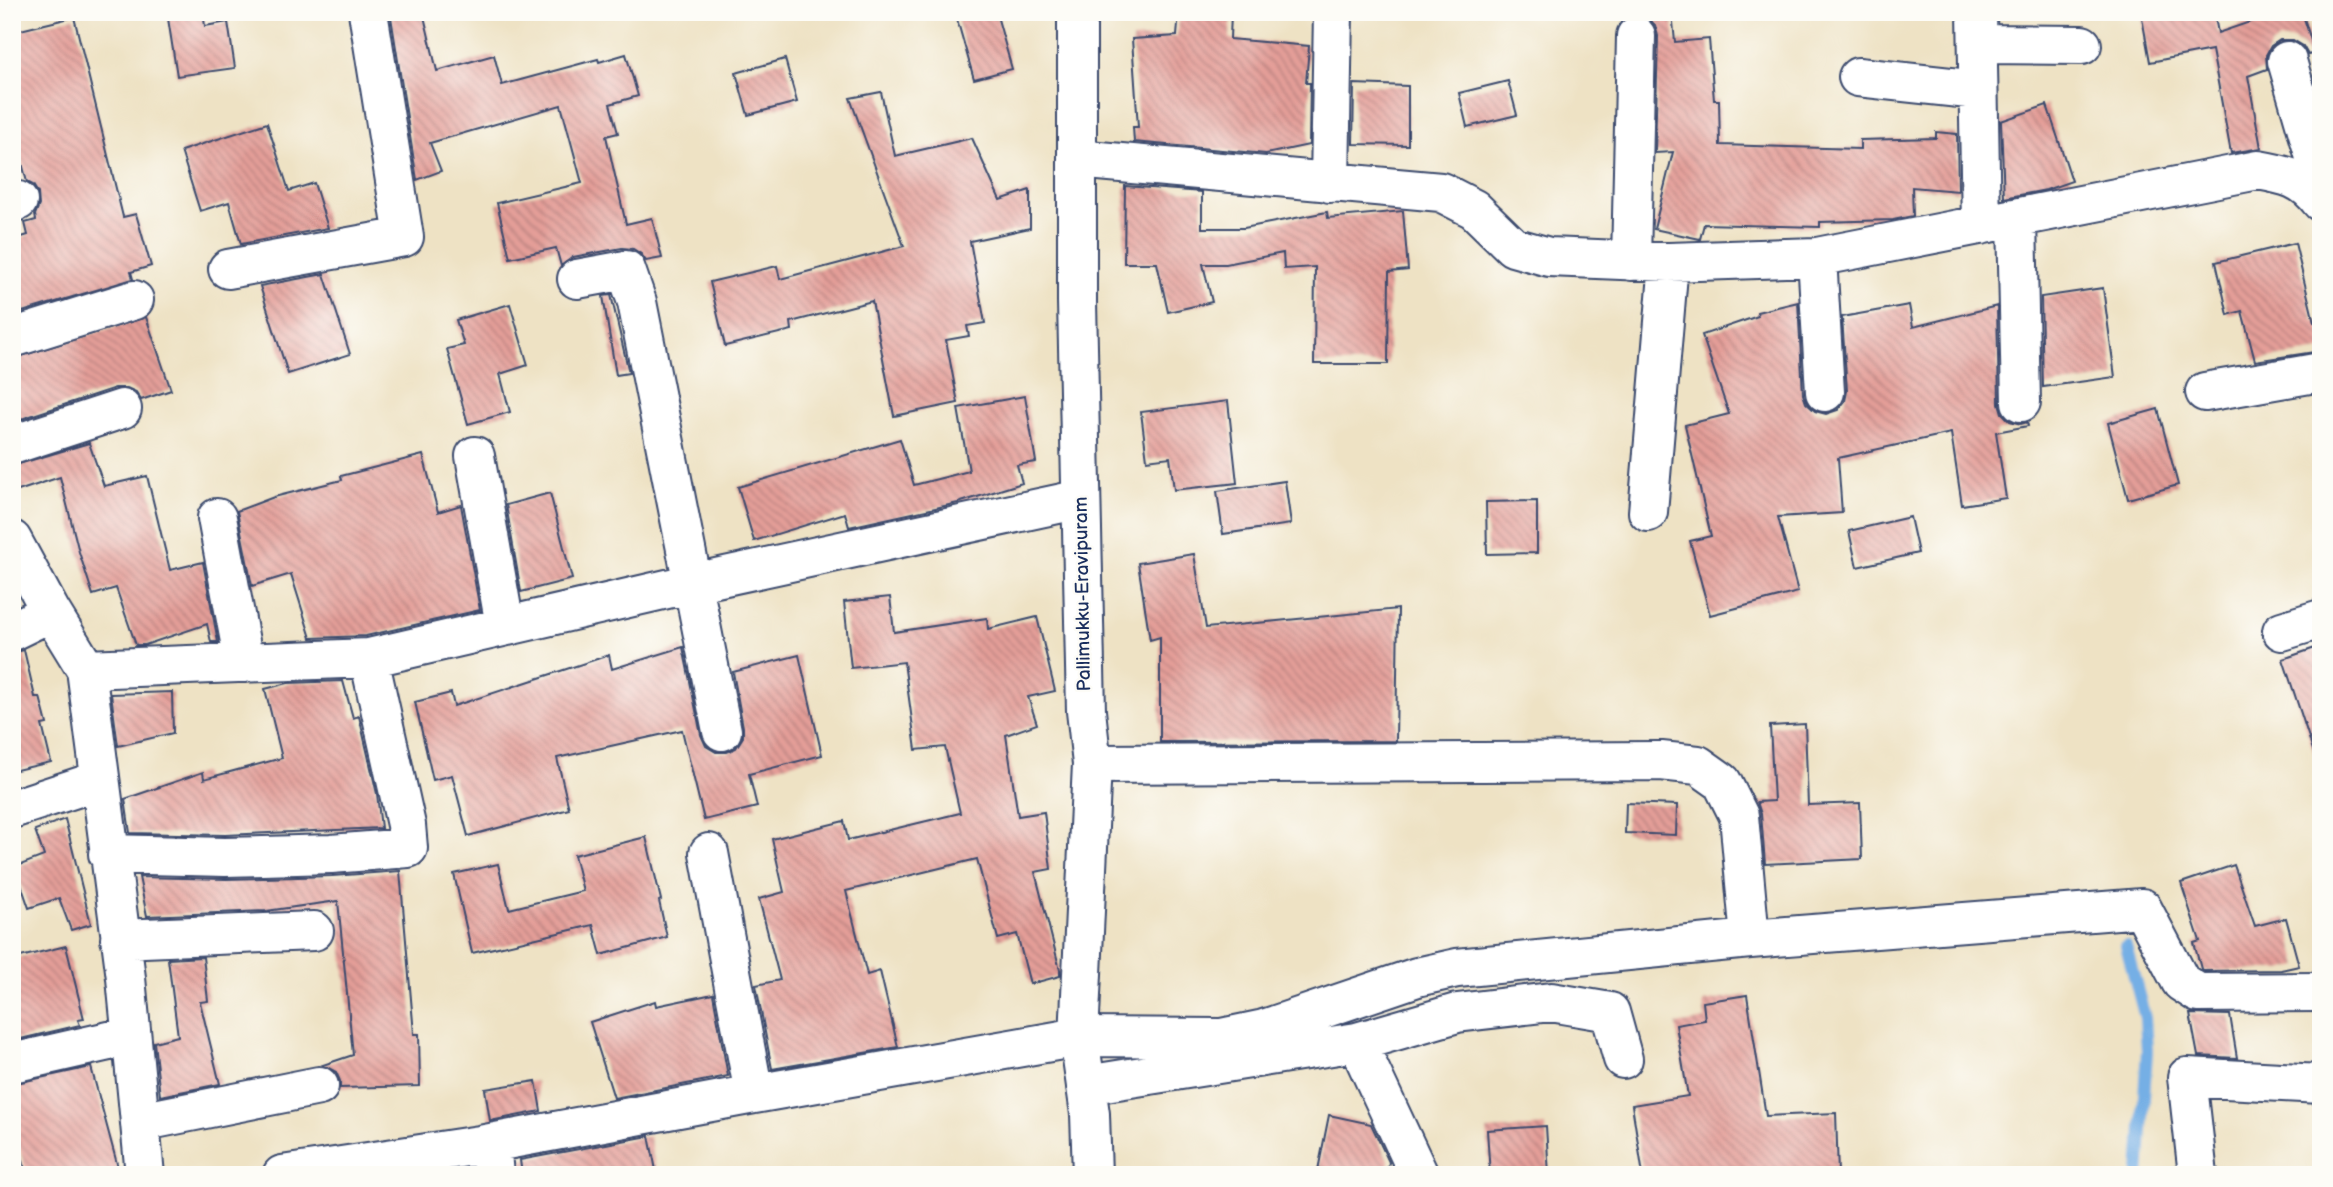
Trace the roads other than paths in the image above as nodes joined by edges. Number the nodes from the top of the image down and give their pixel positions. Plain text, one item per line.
1 (368, 12) edge
2 (1077, 12) edge
3 (1333, 12) edge
4 (1978, 28) edge
5 (1636, 36) dead end
6 (2082, 45) dead end
7 (2287, 61) dead end
8 (1858, 77) dead end
9 (1978, 90) junction
10 (1077, 159) junction
11 (2321, 178) edge
12 (1330, 183) junction
13 (2321, 202) edge
14 (1999, 222) junction
15 (1816, 257) junction
16 (1631, 261) junction
17 (1669, 261) junction
18 (228, 269) dead end
19 (577, 279) dead end
20 (134, 300) dead end
21 (12, 338) edge
22 (2321, 372) edge
23 (1825, 392) dead end
24 (2205, 392) dead end
25 (2021, 402) dead end
26 (122, 409) dead end
27 (12, 445) edge
28 (475, 456) dead end
29 (1081, 499) junction
30 (1648, 512) dead end
31 (217, 518) dead end
32 (12, 540) edge
33 (692, 583) junction
34 (51, 612) junction
35 (2321, 619) edge
36 (505, 625) junction
37 (12, 631) edge
38 (2281, 631) dead end
39 (369, 658) junction
40 (243, 663) junction
41 (86, 670) junction
42 (722, 731) dead end
43 (1092, 764) junction
44 (100, 780) junction
45 (12, 809) edge
46 (108, 853) junction
47 (709, 853) dead end
48 (314, 931) dead end
49 (120, 939) junction
50 (1750, 939) junction
51 (2321, 992) edge
52 (131, 1036) junction
53 (1079, 1037) junction
54 (1357, 1042) junction
55 (1623, 1059) dead end
56 (12, 1063) edge
57 (2321, 1084) edge
58 (1086, 1085) junction
59 (319, 1086) dead end
60 (754, 1094) junction
61 (140, 1122) junction
62 (493, 1159) edge
63 (145, 1175) edge
64 (282, 1175) edge
65 (1092, 1175) edge
66 (1419, 1175) edge
67 (2198, 1175) edge

1 - 18 street
2 - 10 street, Pallimukku-Eravipuram
3 - 12 street
4 - 6 street
4 - 9 street
5 - 16 street
7 - 11 street
8 - 9 street
9 - 14 street
10 - 12 street
10 - 29 street, Pallimukku-Eravipuram
12 - 16 street
13 - 14 street
14 - 15 street
14 - 25 street
15 - 17 street
15 - 23 street
16 - 17 street
17 - 30 street
19 - 33 street
20 - 21 street
22 - 24 street
26 - 27 street
28 - 36 street
29 - 33 street
29 - 43 street, Pallimukku-Eravipuram
31 - 40 street
32 - 34 street
33 - 36 street
33 - 42 street
34 - 37 street
34 - 41 street
35 - 38 street
36 - 39 street
39 - 40 street
39 - 46 street
40 - 41 street
41 - 44 street
43 - 50 street
43 - 53 street, Pallimukku-Eravipuram
44 - 45 street
44 - 46 street
46 - 49 street
47 - 60 street
48 - 49 street
49 - 52 street
50 - 51 street
50 - 53 street
52 - 56 street
52 - 61 street
53 - 58 street, Pallimukku-Eravipuram
53 - 60 street
54 - 55 street
54 - 58 street
54 - 66 street
57 - 67 street
58 - 65 street, Pallimukku-Eravipuram
59 - 61 street
60 - 62 street
61 - 63 street
62 - 64 street

